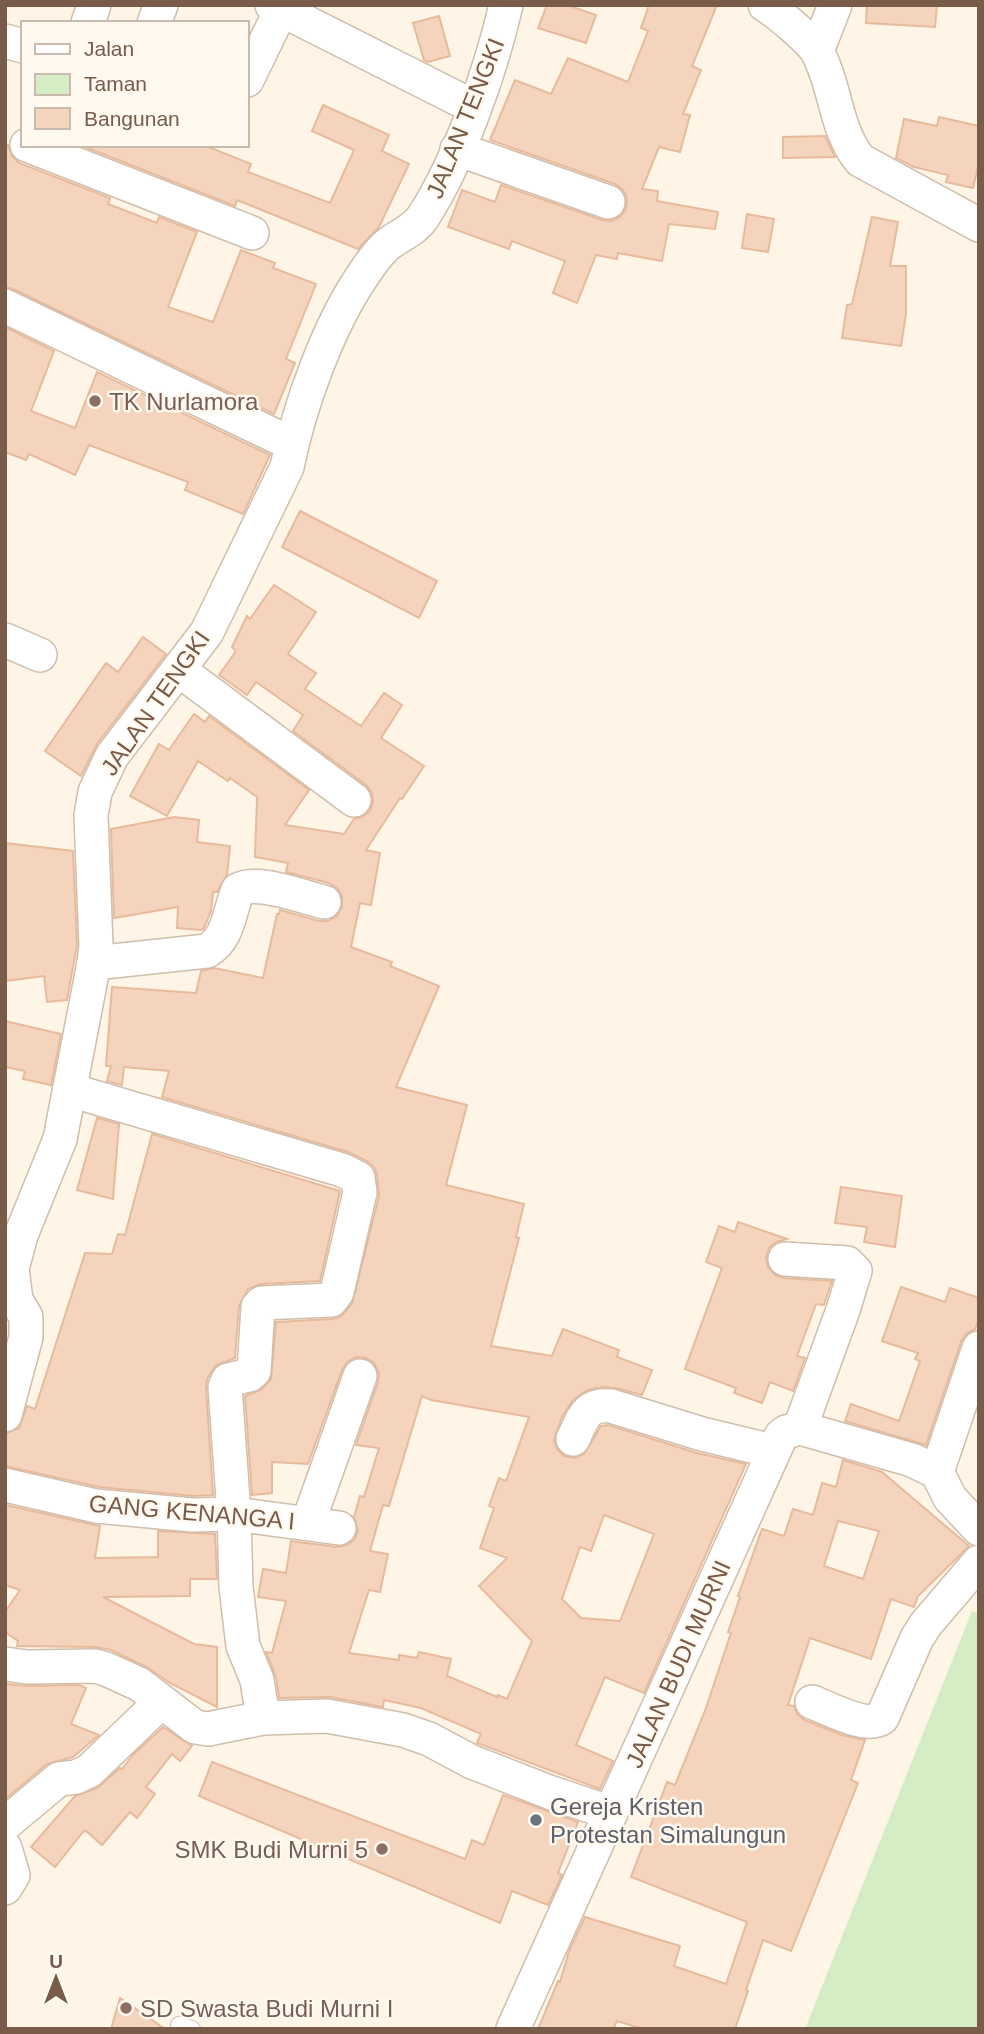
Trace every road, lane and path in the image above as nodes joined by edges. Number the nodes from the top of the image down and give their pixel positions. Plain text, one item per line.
1 (506, 5) edge
2 (765, 5) edge
3 (835, 5) edge
4 (277, 8) edge
5 (817, 51) junction
6 (248, 78) edge
7 (474, 107) junction
8 (30, 147) edge
9 (457, 149) junction
10 (608, 202) dead end
11 (979, 225) edge
12 (252, 233) dead end
13 (5, 306) edge
14 (292, 444) junction
15 (5, 640) edge
16 (40, 655) dead end
17 (179, 670) junction
18 (354, 800) dead end
19 (324, 902) dead end
20 (94, 963) junction
21 (70, 1090) junction
22 (785, 1259) dead end
23 (979, 1349) edge
24 (360, 1376) dead end
25 (5, 1415) edge
26 (800, 1427) junction
27 (573, 1439) dead end
28 (772, 1451) junction
29 (937, 1472) junction
30 (5, 1485) edge
31 (234, 1514) junction
32 (979, 1529) edge
33 (979, 1562) edge
34 (5, 1664) edge
35 (161, 1702) junction
36 (812, 1702) dead end
37 (263, 1718) junction
38 (611, 1813) junction
39 (5, 1824) edge
40 (5, 1848) edge
41 (5, 1888) edge
42 (513, 2029) edge

1 - 7 street, JALAN TENGKI
2 - 5 street
3 - 5 street
4 - 6 street
4 - 7 street
5 - 11 street
7 - 9 street, JALAN TENGKI
8 - 12 street
9 - 10 street
9 - 14 street, JALAN TENGKI
13 - 14 street
14 - 17 street, JALAN TENGKI
15 - 16 street
17 - 18 street
17 - 20 street, JALAN TENGKI
19 - 20 street
20 - 21 street, JALAN TENGKI
21 - 25 street, JALAN TENGKI
21 - 31 street
22 - 26 street
23 - 29 street
24 - 31 street, GANG KENANGA I
26 - 28 street
26 - 29 street
27 - 28 street
28 - 38 street, JALAN BUDI MURNI
29 - 32 street
30 - 31 street, GANG KENANGA I
31 - 37 street
33 - 36 street
34 - 35 street
35 - 37 street
35 - 39 street
37 - 38 street
38 - 42 street, JALAN BUDI MURNI
40 - 41 street

